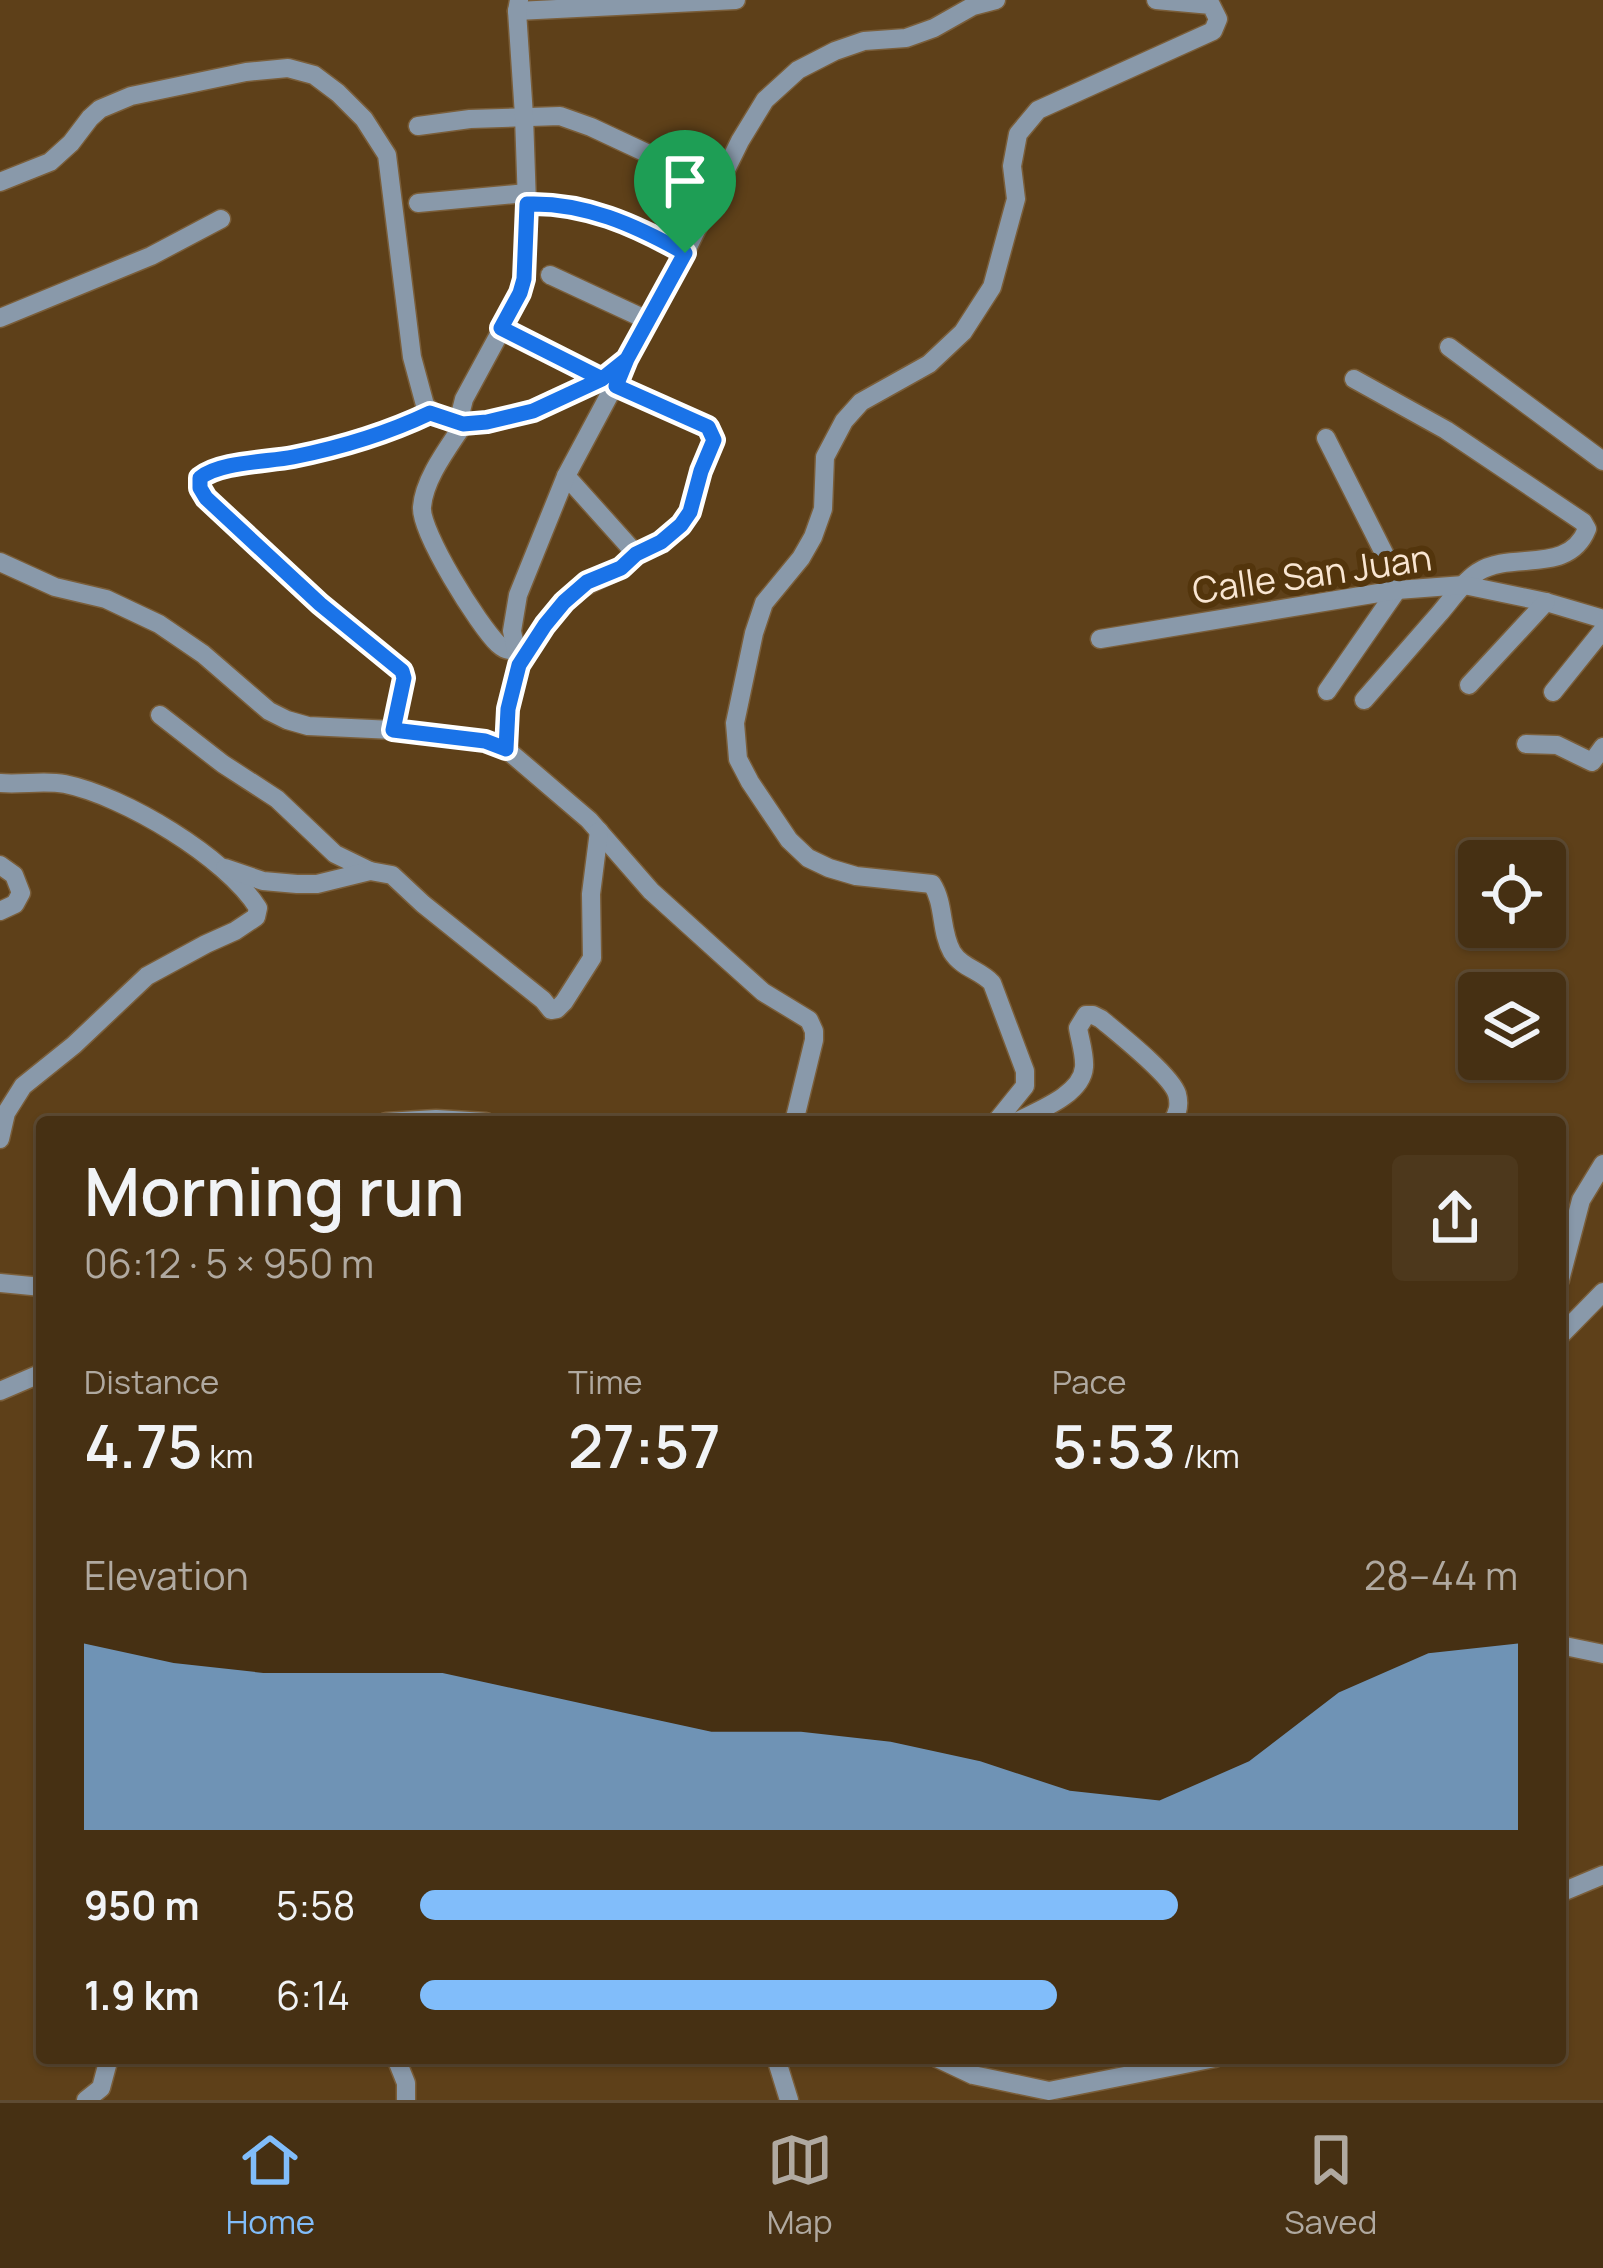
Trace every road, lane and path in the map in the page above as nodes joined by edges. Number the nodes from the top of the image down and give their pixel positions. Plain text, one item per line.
1 (736, 0) edge
2 (996, 0) edge
3 (1156, 0) edge
4 (518, 5) edge
5 (524, 116) junction
6 (418, 126) dead end
7 (0, 182) edge
8 (717, 186) junction
9 (526, 199) junction
10 (418, 202) dead end
11 (221, 219) dead end
12 (685, 253) junction
13 (550, 275) dead end
14 (0, 318) edge
15 (646, 320) junction
16 (501, 328) junction
17 (1449, 347) dead end
18 (1354, 379) dead end
19 (609, 382) junction
20 (430, 413) junction
21 (463, 424) junction
22 (1326, 438) dead end
23 (1603, 461) edge
24 (566, 476) junction
25 (636, 554) junction
26 (0, 562) edge
27 (1464, 585) junction
28 (1397, 590) junction
29 (1546, 602) junction
30 (1603, 619) edge
31 (1603, 631) edge
32 (1100, 639) dead end
33 (517, 658) junction
34 (1469, 685) dead end
35 (1327, 691) dead end
36 (1553, 692) dead end
37 (1364, 700) dead end
38 (160, 715) dead end
39 (393, 730) junction
40 (1526, 744) dead end
41 (1603, 747) edge
42 (506, 749) junction
43 (0, 783) edge
44 (599, 831) junction
45 (0, 866) edge
46 (220, 866) junction
47 (370, 872) junction
48 (0, 911) edge
49 (795, 1116) edge
50 (1001, 1116) edge
51 (1026, 1116) edge
52 (1176, 1116) edge
53 (0, 1139) edge
54 (1603, 1164) edge
55 (1566, 1257) edge
56 (0, 1283) edge
57 (36, 1286) edge
58 (1603, 1292) edge
59 (1566, 1330) edge
60 (36, 1376) edge
61 (0, 1391) edge
62 (1566, 1646) edge
63 (1603, 1654) edge
64 (1603, 1875) edge
65 (1566, 1890) edge
66 (107, 2064) edge
67 (398, 2064) edge
68 (778, 2064) edge
69 (951, 2064) edge
70 (1185, 2064) edge
71 (86, 2100) edge
72 (406, 2100) edge
73 (789, 2100) edge

1 - 4 street
2 - 8 street
3 - 50 street
4 - 5 street
5 - 6 street
5 - 8 street
5 - 9 street
7 - 20 street
8 - 12 street
9 - 10 street
9 - 12 street
9 - 16 street
11 - 14 street
12 - 15 street
13 - 15 street
15 - 19 street
16 - 19 street
16 - 21 street
17 - 23 street
18 - 27 street
19 - 21 street
19 - 24 street
19 - 25 street
20 - 21 street
20 - 39 street
21 - 33 street
22 - 28 street
24 - 25 street
24 - 33 street
25 - 33 street
26 - 39 street
27 - 28 street, Calle San Juan
27 - 29 street, Calle San Juan
27 - 37 street
28 - 32 street, Calle San Juan
28 - 35 street
29 - 30 street, Calle San Juan
29 - 34 street
31 - 36 street
33 - 42 street
38 - 47 street
39 - 42 street
40 - 41 street
42 - 44 street
43 - 46 street
44 - 47 street
44 - 49 street
45 - 48 street
46 - 47 street
46 - 53 street
51 - 52 street
54 - 55 street
56 - 57 street
58 - 59 street
60 - 61 street
62 - 63 street
64 - 65 street
66 - 71 street
67 - 72 street
68 - 73 street
69 - 70 street

